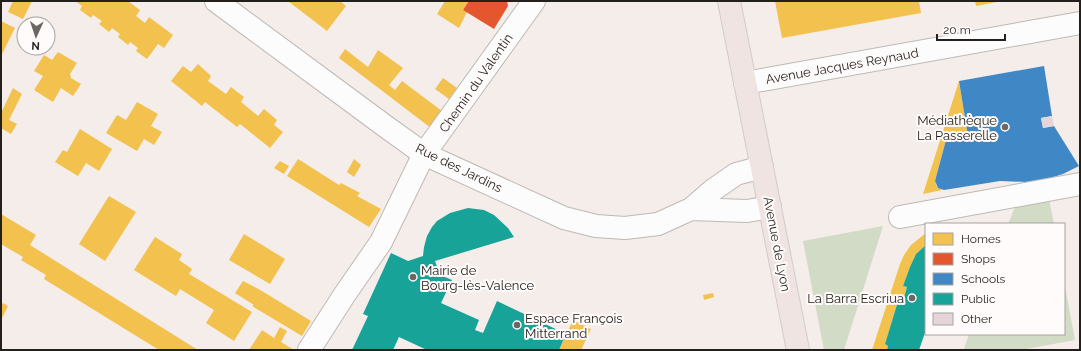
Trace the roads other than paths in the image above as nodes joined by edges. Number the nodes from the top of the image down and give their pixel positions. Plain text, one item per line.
1 (216, 1) edge
2 (534, 1) edge
3 (730, 1) edge
4 (1080, 23) edge
5 (745, 83) junction
6 (424, 154) junction
7 (762, 167) junction
8 (1080, 184) edge
9 (770, 207) junction
10 (691, 209) junction
11 (900, 217) dead end
12 (309, 350) edge
13 (798, 350) edge

1 - 6 street, Rue des Jardins
2 - 6 street, Chemin du Valentin
3 - 5 main road
4 - 5 street, Avenue Jacques Reynaud
5 - 7 main road, Avenue de Lyon
6 - 10 street, Rue des Jardins
6 - 12 street, Chemin du Valentin
7 - 9 main road, Avenue de Lyon
7 - 10 street, Rue des Jardins
8 - 11 street
9 - 10 street, Rue des Jardins
9 - 13 main road, Avenue de Lyon

